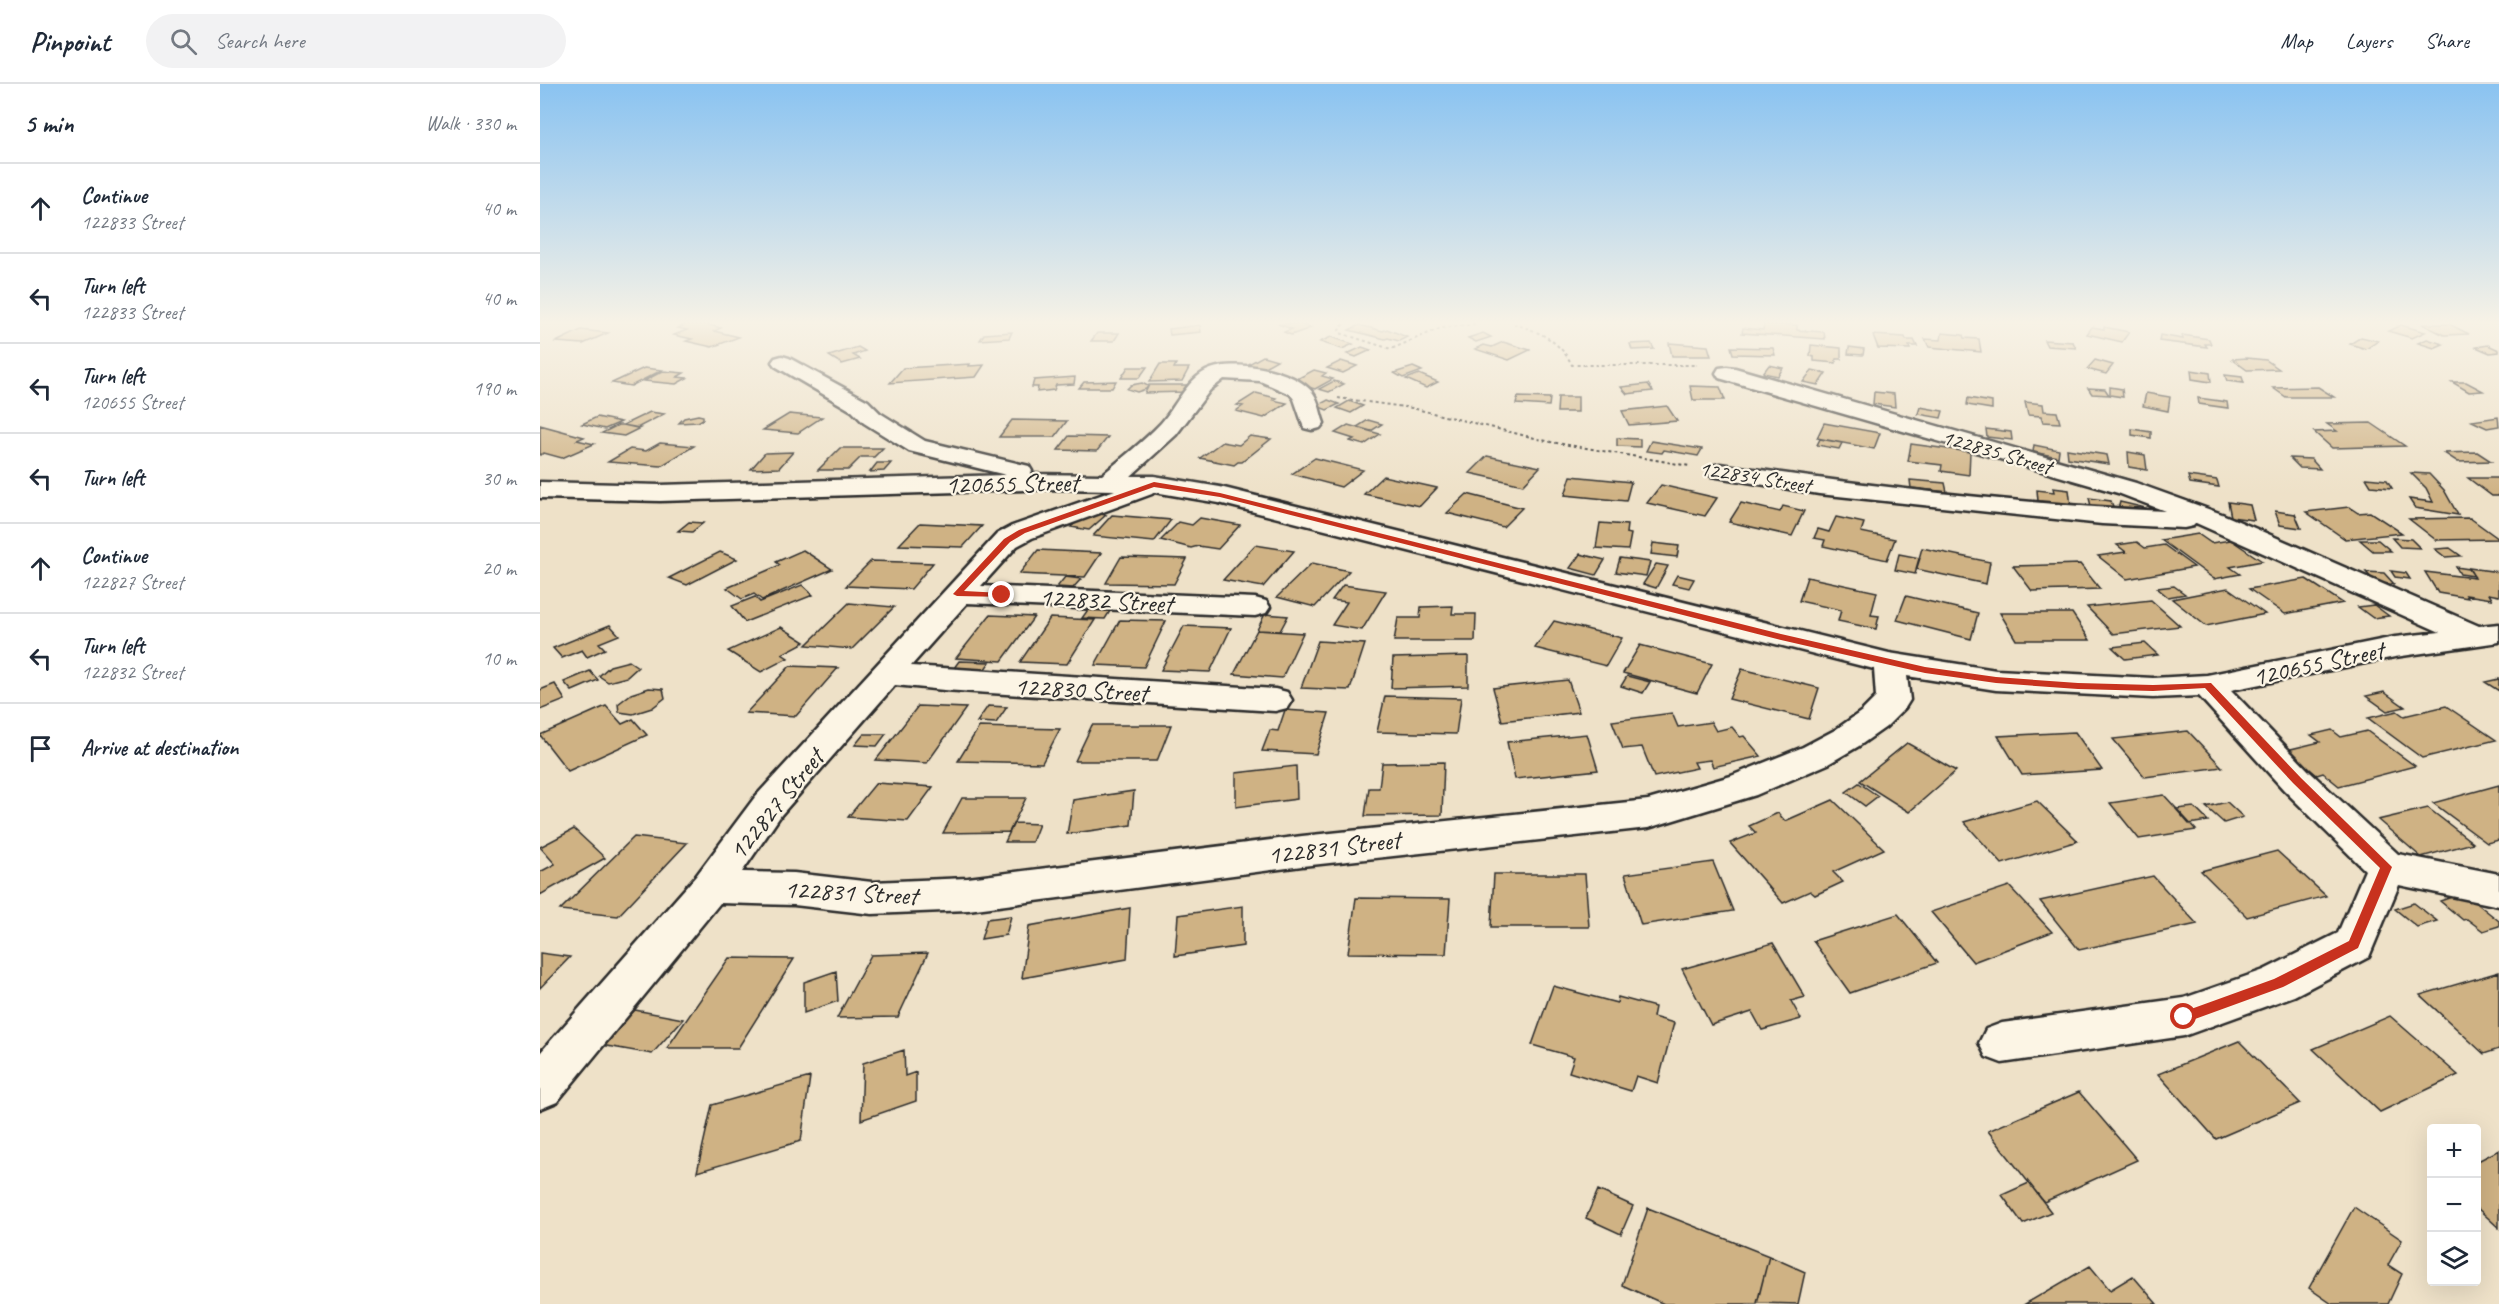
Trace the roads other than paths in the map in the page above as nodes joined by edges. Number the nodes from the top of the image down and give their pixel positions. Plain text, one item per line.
1 (816, 381) edge
2 (1206, 381) edge
3 (1279, 381) edge
4 (1755, 381) edge
5 (1312, 423) dead end
6 (1720, 471) road end
7 (1056, 481) junction
8 (1110, 481) junction
9 (1154, 484) junction
10 (540, 490) edge
11 (2213, 520) junction
12 (957, 594) junction
13 (1255, 607) dead end
14 (2486, 634) edge
15 (1889, 663) junction
16 (888, 674) junction
17 (2207, 685) junction
18 (1275, 700) dead end
19 (2386, 867) junction
20 (710, 887) junction
21 (2499, 890) edge
22 (2002, 1044) dead end
23 (540, 1087) edge

1 - 7 street
2 - 8 street
3 - 5 street
4 - 11 street, 122835 Street
6 - 11 street, 122834 Street
7 - 8 street, 120655 Street
7 - 10 street, 120655 Street
8 - 9 street, 120655 Street
9 - 12 street, 122827 Street
9 - 15 street, 120655 Street
11 - 14 street, 122835 Street
12 - 13 street, 122832 Street
12 - 16 street, 122827 Street
14 - 17 street, 120655 Street
15 - 17 street, 120655 Street
15 - 20 street, 122831 Street
16 - 18 street, 122830 Street
16 - 20 street, 122827 Street
17 - 19 street
19 - 21 street
19 - 22 street
20 - 23 street, 122827 Street

